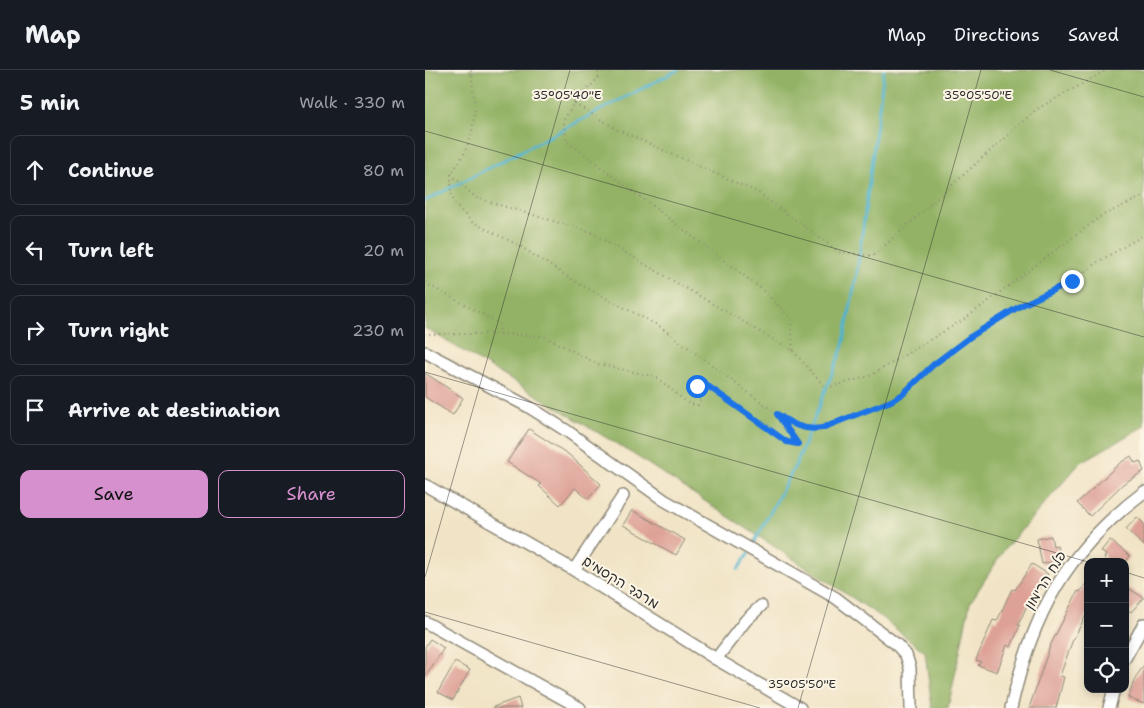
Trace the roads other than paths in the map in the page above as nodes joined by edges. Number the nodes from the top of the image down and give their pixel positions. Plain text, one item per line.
1 (425, 352) edge
2 (425, 486) edge
3 (1144, 492) edge
4 (623, 496) dead end
5 (575, 570) junction
6 (761, 606) dead end
7 (425, 622) edge
8 (1144, 624) edge
9 (1129, 651) edge
10 (716, 659) junction
11 (1113, 693) edge
12 (580, 708) edge
13 (800, 708) edge
14 (911, 708) edge
15 (1011, 708) edge
16 (1109, 708) edge

1 - 14 street
2 - 5 street, מרבד הקסמים
3 - 15 street, פלח הרימון
4 - 5 street
5 - 10 street, מרבד הקסמים
6 - 10 street
7 - 12 street
8 - 9 street
10 - 13 street, מרבד הקסמים
11 - 16 street

